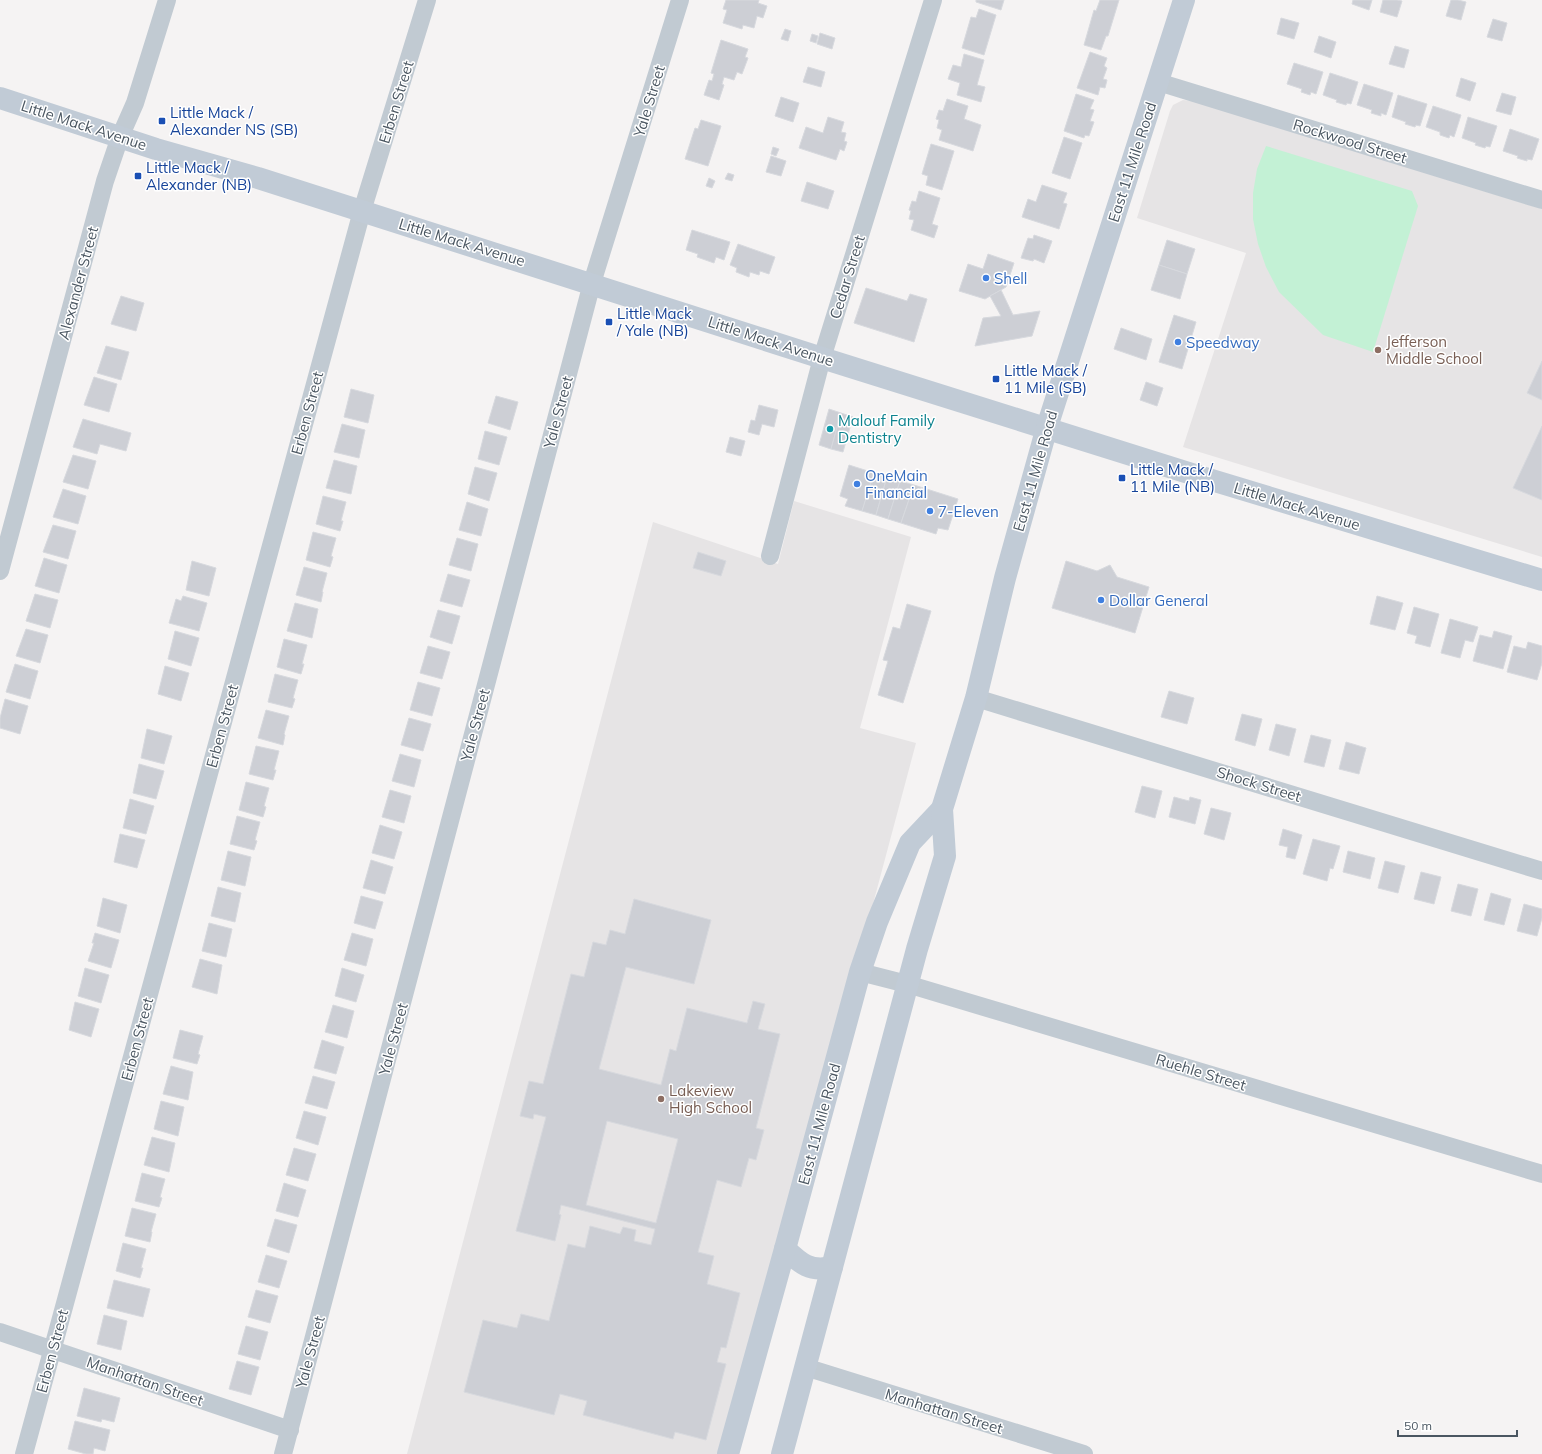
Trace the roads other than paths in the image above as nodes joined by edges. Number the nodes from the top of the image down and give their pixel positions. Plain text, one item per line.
1 (167, 0) edge
2 (427, 0) edge
3 (680, 0) edge
4 (933, 0) edge
5 (1184, 0) edge
6 (1158, 82) junction
7 (0, 98) edge
8 (120, 138) junction
9 (1542, 200) edge
10 (362, 211) junction
11 (592, 283) junction
12 (822, 358) junction
13 (1047, 428) junction
14 (770, 556) dead end
15 (0, 571) edge
16 (1542, 580) edge
17 (976, 698) junction
18 (942, 809) junction
19 (1542, 871) edge
20 (860, 972) junction
21 (907, 984) junction
22 (1542, 1174) edge
23 (785, 1249) junction
24 (832, 1267) junction
25 (0, 1332) edge
26 (53, 1350) junction
27 (805, 1367) junction
28 (290, 1430) junction
29 (24, 1454) edge
30 (283, 1454) edge
31 (728, 1454) edge
32 (782, 1454) edge
33 (1084, 1454) edge

1 - 8 street, Alexander Street
2 - 10 street, Erben Street
3 - 11 street, Yale Street
4 - 12 street, Cedar Street
5 - 6 main road, East 11 Mile Road
6 - 9 street, Rockwood Street
6 - 13 main road, East 11 Mile Road
7 - 8 main road, Little Mack Avenue
8 - 10 main road, Little Mack Avenue
8 - 15 street, Alexander Street
10 - 11 main road, Little Mack Avenue
10 - 26 street, Erben Street
11 - 12 main road, Little Mack Avenue
11 - 28 street, Yale Street
12 - 13 main road, Little Mack Avenue
12 - 14 street, Cedar Street
13 - 16 main road, Little Mack Avenue
13 - 17 main road, East 11 Mile Road
17 - 18 main road, East 11 Mile Road
17 - 19 street, Shock Street
18 - 20 main road, East 11 Mile Road
18 - 21 main road, East 11 Mile Road
20 - 21 street, Ruehle Street
20 - 23 main road, East 11 Mile Road
21 - 22 street, Ruehle Street
21 - 24 main road, East 11 Mile Road
23 - 24 main road
23 - 31 main road, East 11 Mile Road
24 - 27 main road, East 11 Mile Road
25 - 26 street, Manhattan Street
26 - 28 street, Manhattan Street
26 - 29 street, Erben Street
27 - 32 main road, East 11 Mile Road
27 - 33 street, Manhattan Street
28 - 30 street, Yale Street

